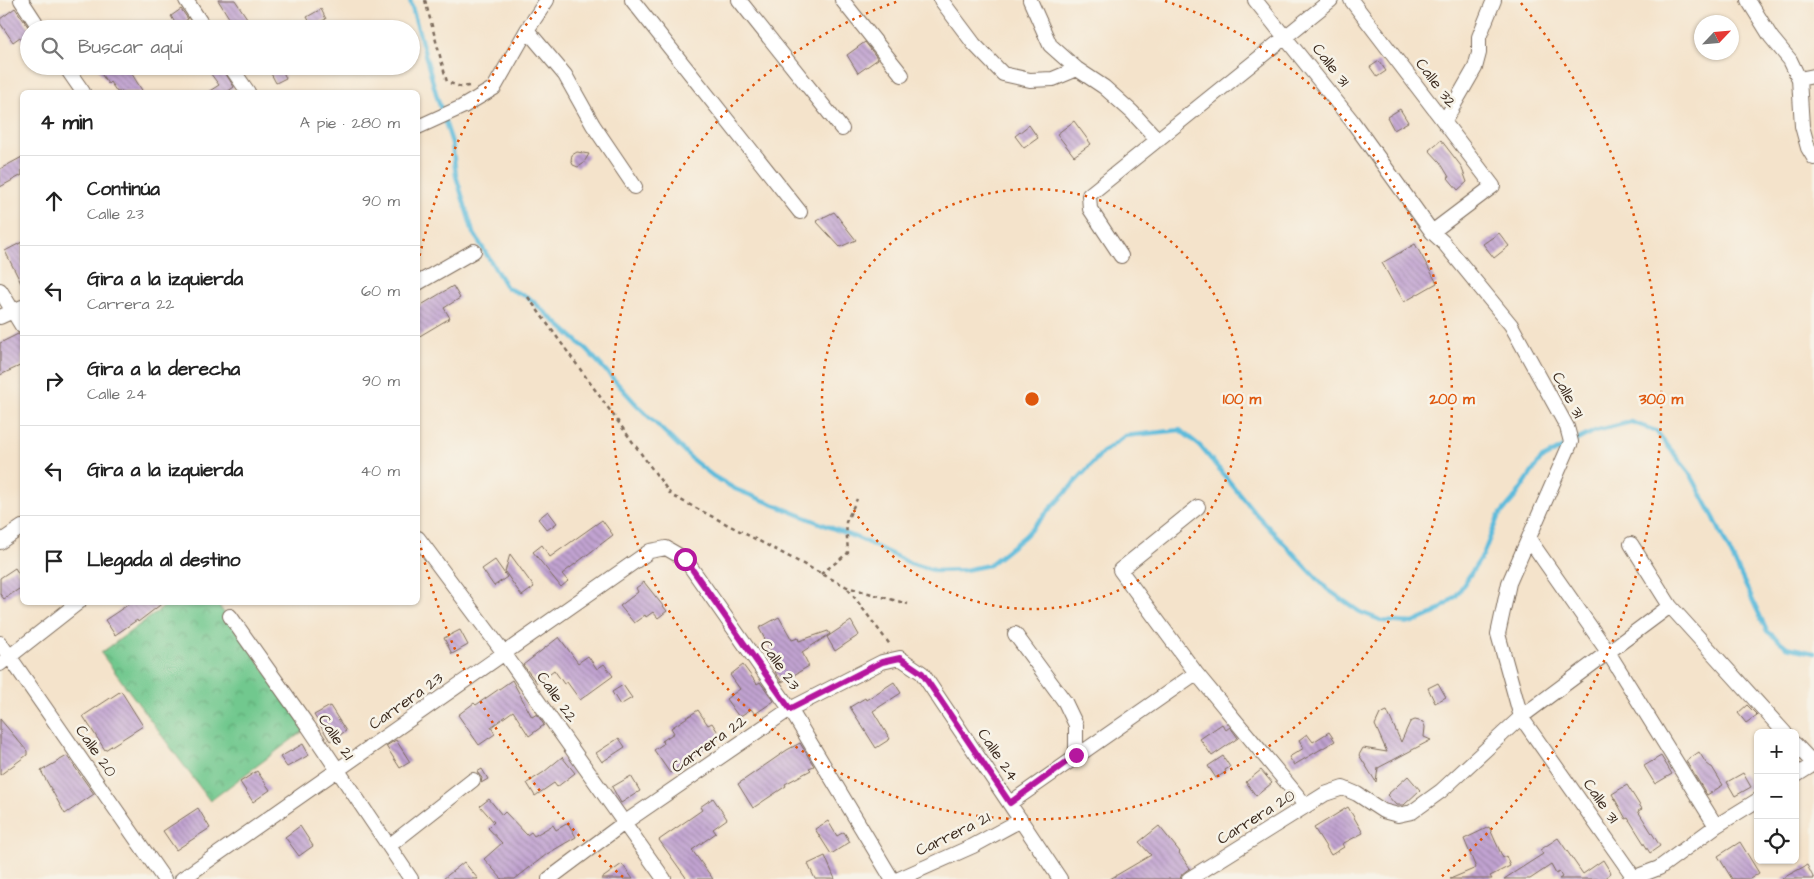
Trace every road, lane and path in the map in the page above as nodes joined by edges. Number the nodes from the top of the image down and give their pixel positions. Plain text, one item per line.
1 (21, 0) edge
2 (186, 0) edge
3 (425, 0) edge
4 (632, 0) edge
5 (740, 0) edge
6 (842, 0) edge
7 (941, 0) edge
8 (1030, 0) edge
9 (1255, 0) edge
10 (1331, 0) edge
11 (1351, 0) edge
12 (1494, 0) edge
13 (1748, 0) edge
14 (540, 3) edge
15 (34, 20) edge
16 (199, 20) edge
17 (527, 30) junction
18 (1285, 36) junction
19 (1077, 69) junction
20 (72, 75) edge
21 (236, 75) edge
22 (902, 76) dead end
23 (1814, 76) edge
24 (1799, 79) junction
25 (470, 86) dead end
26 (82, 90) edge
27 (247, 90) edge
28 (1444, 122) junction
29 (424, 124) edge
30 (842, 129) dead end
31 (1158, 140) junction
32 (1814, 158) edge
33 (635, 187) dead end
34 (800, 212) dead end
35 (1432, 232) junction
36 (474, 251) dead end
37 (1121, 256) dead end
38 (420, 282) edge
39 (0, 290) edge
40 (528, 297) dead end
41 (18, 309) edge
42 (0, 317) edge
43 (857, 499) dead end
44 (1198, 507) dead end
45 (20, 528) edge
46 (1529, 539) junction
47 (420, 541) edge
48 (0, 542) edge
49 (1631, 544) dead end
50 (650, 551) joint
51 (821, 574) junction
52 (847, 587) junction
53 (908, 604) dead end
54 (75, 605) edge
55 (1670, 606) junction
56 (230, 616) dead end
57 (1015, 634) dead end
58 (0, 643) edge
59 (1608, 652) junction
60 (504, 653) junction
61 (900, 658) junction
62 (5, 661) edge
63 (1196, 673) junction
64 (790, 709) junction
65 (1521, 717) junction
66 (1781, 729) edge
67 (1799, 748) edge
68 (1076, 755) junction
69 (1814, 764) edge
70 (338, 770) junction
71 (1798, 774) edge
72 (473, 780) dead end
73 (1754, 802) edge
74 (1010, 803) junction
75 (1306, 806) junction
76 (1021, 820) junction
77 (624, 823) junction
78 (1716, 826) junction
79 (389, 846) junction
80 (1655, 873) edge
81 (1633, 878) edge
82 (164, 879) edge
83 (182, 879) edge
84 (411, 879) edge
85 (549, 879) edge
86 (664, 879) edge
87 (892, 879) edge
88 (899, 879) edge
89 (1060, 879) edge
90 (1189, 879) edge

1 - 15 street
2 - 16 street
3 - 25 path
4 - 34 street
5 - 30 street
6 - 22 street
7 - 19 street
8 - 19 street
9 - 18 street, Calle 31
10 - 18 street
11 - 28 street, Calle 32
12 - 28 street
13 - 24 street
14 - 17 street
17 - 29 street
17 - 33 street
18 - 31 street
18 - 35 street, Calle 31
19 - 31 street
20 - 26 street
21 - 27 street
23 - 24 street
24 - 32 street
28 - 35 street, Calle 32
31 - 37 street
35 - 46 street, Calle 31
36 - 38 street
39 - 41 street
40 - 51 path
41 - 42 street
43 - 51 path
44 - 63 street
45 - 48 street
46 - 59 street
46 - 65 street, Calle 31
47 - 60 street, Calle 22
49 - 55 street
50 - 60 street, Carrera 23
50 - 64 street, Calle 23
51 - 52 path
52 - 53 path
52 - 61 path
54 - 62 street
55 - 59 street
55 - 66 street
56 - 70 street, Calle 21
57 - 68 street
58 - 62 street, Calle 20
59 - 65 street
59 - 78 street
60 - 70 street, Carrera 23
60 - 77 street, Calle 22
61 - 64 street, Carrera 22
61 - 74 street, Calle 24
62 - 82 street, Calle 20
63 - 68 street
63 - 75 street
64 - 77 street, Carrera 22
64 - 87 street, Calle 23
65 - 75 street, Carrera 20
65 - 81 street, Calle 31
67 - 69 street
68 - 74 street
69 - 71 street
70 - 79 street, Calle 21
70 - 83 street, Carrera 23
72 - 79 street
73 - 78 street
74 - 76 street, Calle 24
75 - 90 street, Carrera 20
76 - 88 street, Carrera 21
76 - 89 street, Calle 24
77 - 85 street, Carrera 22
77 - 86 street, Calle 22
78 - 80 street
79 - 84 street, Calle 21
80 - 81 street

